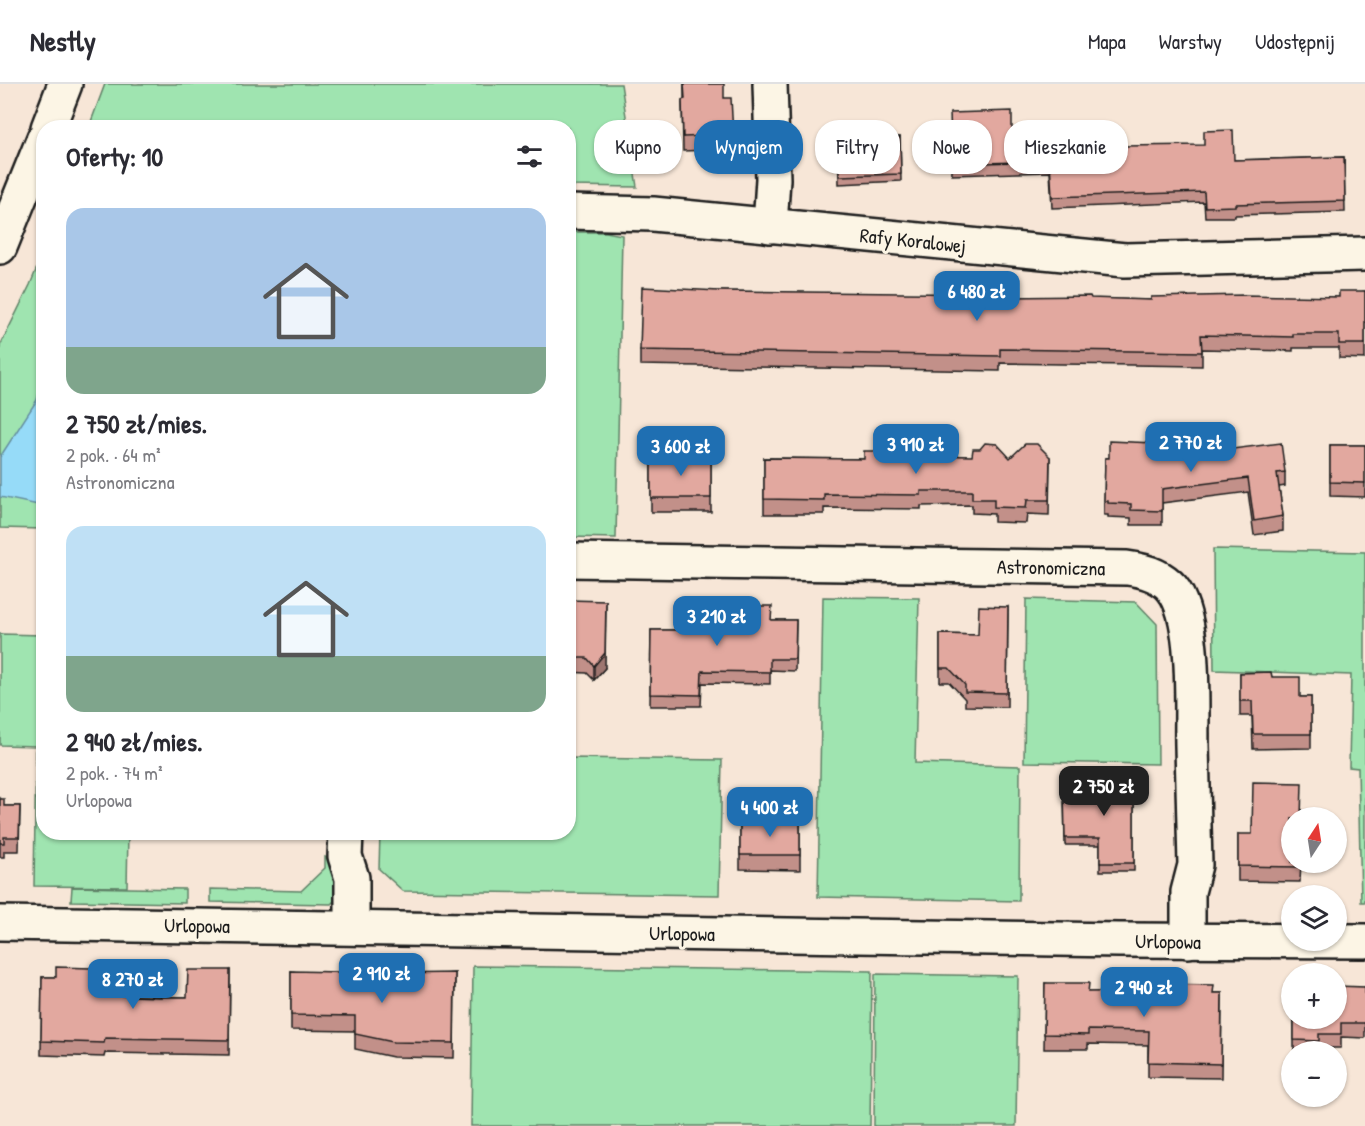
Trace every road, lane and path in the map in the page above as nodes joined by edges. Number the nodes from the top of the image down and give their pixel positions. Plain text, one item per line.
1 (65, 84) edge
2 (771, 84) edge
3 (51, 120) edge
4 (36, 159) edge
5 (576, 212) edge
6 (15, 215) edge
7 (770, 226) junction
8 (1365, 254) edge
9 (576, 560) edge
10 (346, 840) edge
11 (0, 923) edge
12 (352, 927) junction
13 (1188, 941) junction
14 (1365, 941) edge

1 - 3 street
2 - 7 street
4 - 6 street
5 - 7 street, Rafy Koralowej
7 - 8 street, Rafy Koralowej
9 - 13 street, Astronomiczna
10 - 12 street
11 - 12 street, Urlopowa
12 - 13 street, Urlopowa
13 - 14 street, Urlopowa

